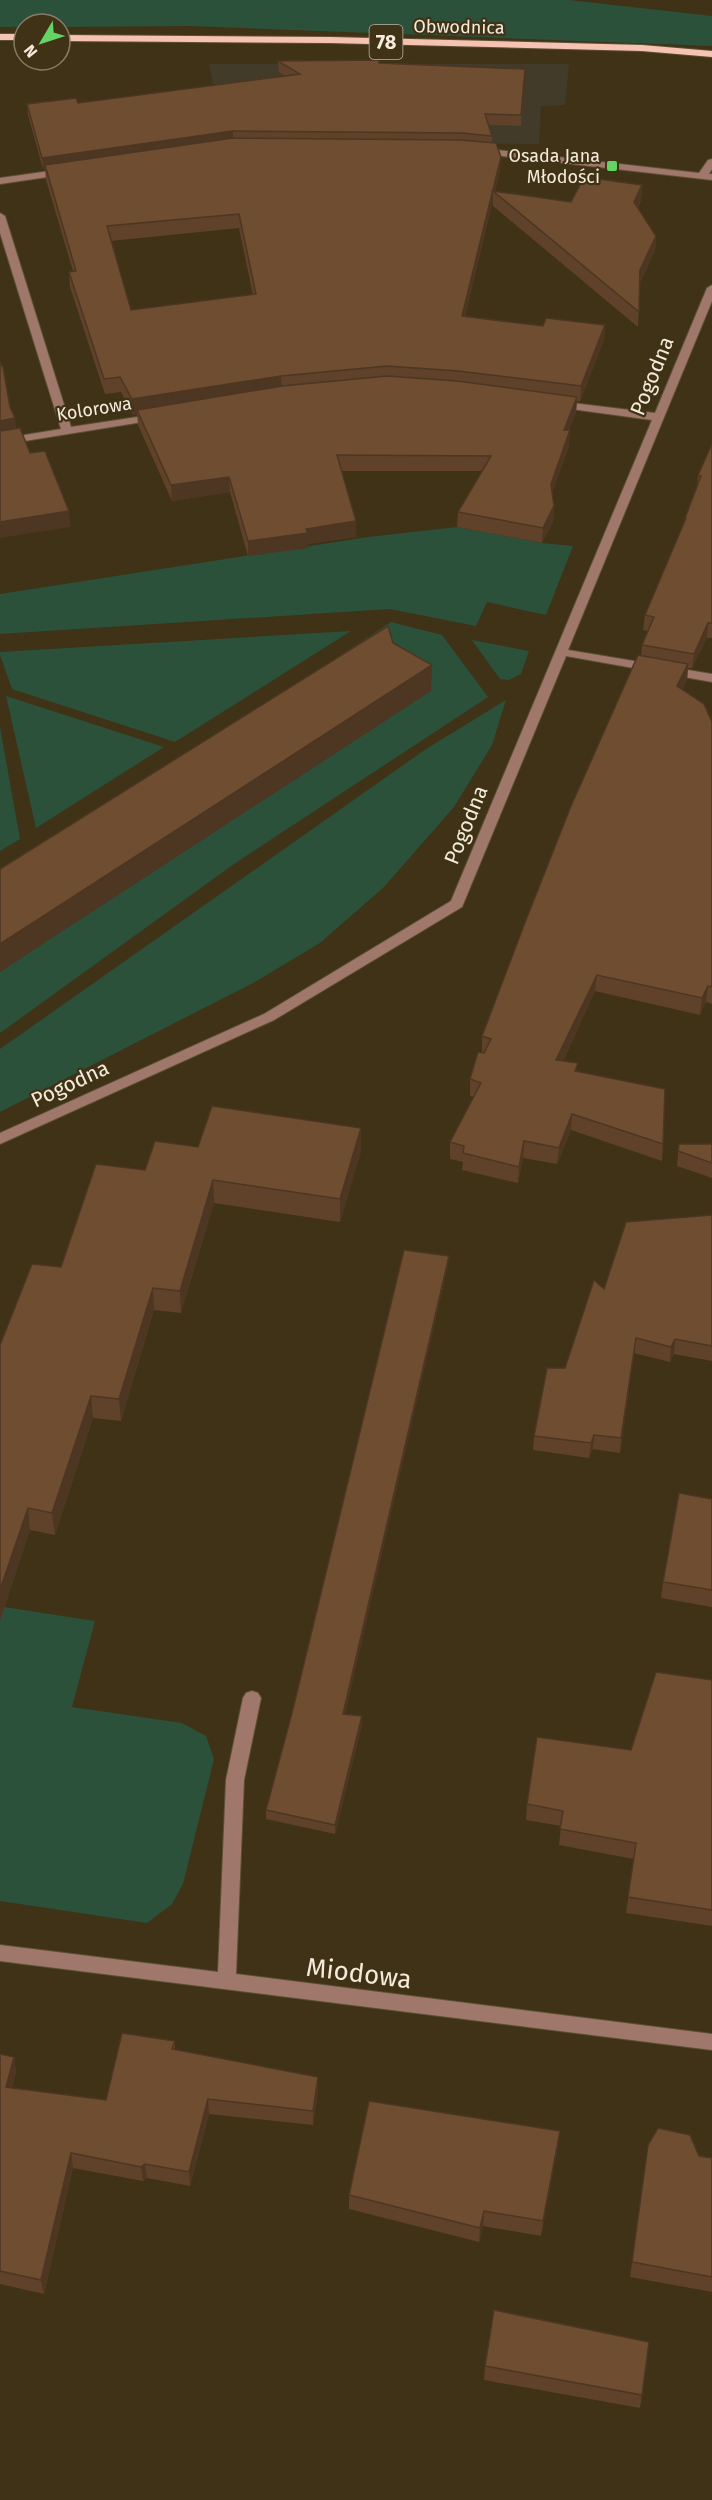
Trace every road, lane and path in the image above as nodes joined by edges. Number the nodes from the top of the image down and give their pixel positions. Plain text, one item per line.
1 (72, 38) edge
2 (712, 54) edge
3 (473, 150) edge
4 (712, 162) edge
5 (70, 171) edge
6 (707, 177) edge
7 (0, 182) edge
8 (0, 216) edge
9 (712, 288) edge
10 (538, 401) edge
11 (169, 415) edge
12 (658, 417) junction
13 (67, 431) junction
14 (0, 442) edge
15 (561, 652) junction
16 (712, 678) edge
17 (0, 1139) edge
18 (252, 1698) dead end
19 (0, 1953) edge
20 (227, 1983) junction
21 (712, 2042) edge

1 - 2 main road, Obwodnica / 78
3 - 6 street
4 - 6 street
5 - 7 street
8 - 13 street
9 - 12 street, Pogodna
10 - 12 street
11 - 13 street, Kolorowa
12 - 15 street, Pogodna
13 - 14 street, Kolorowa
15 - 16 street
15 - 17 street, Pogodna
18 - 20 street
19 - 20 street, Miodowa
20 - 21 street, Miodowa

